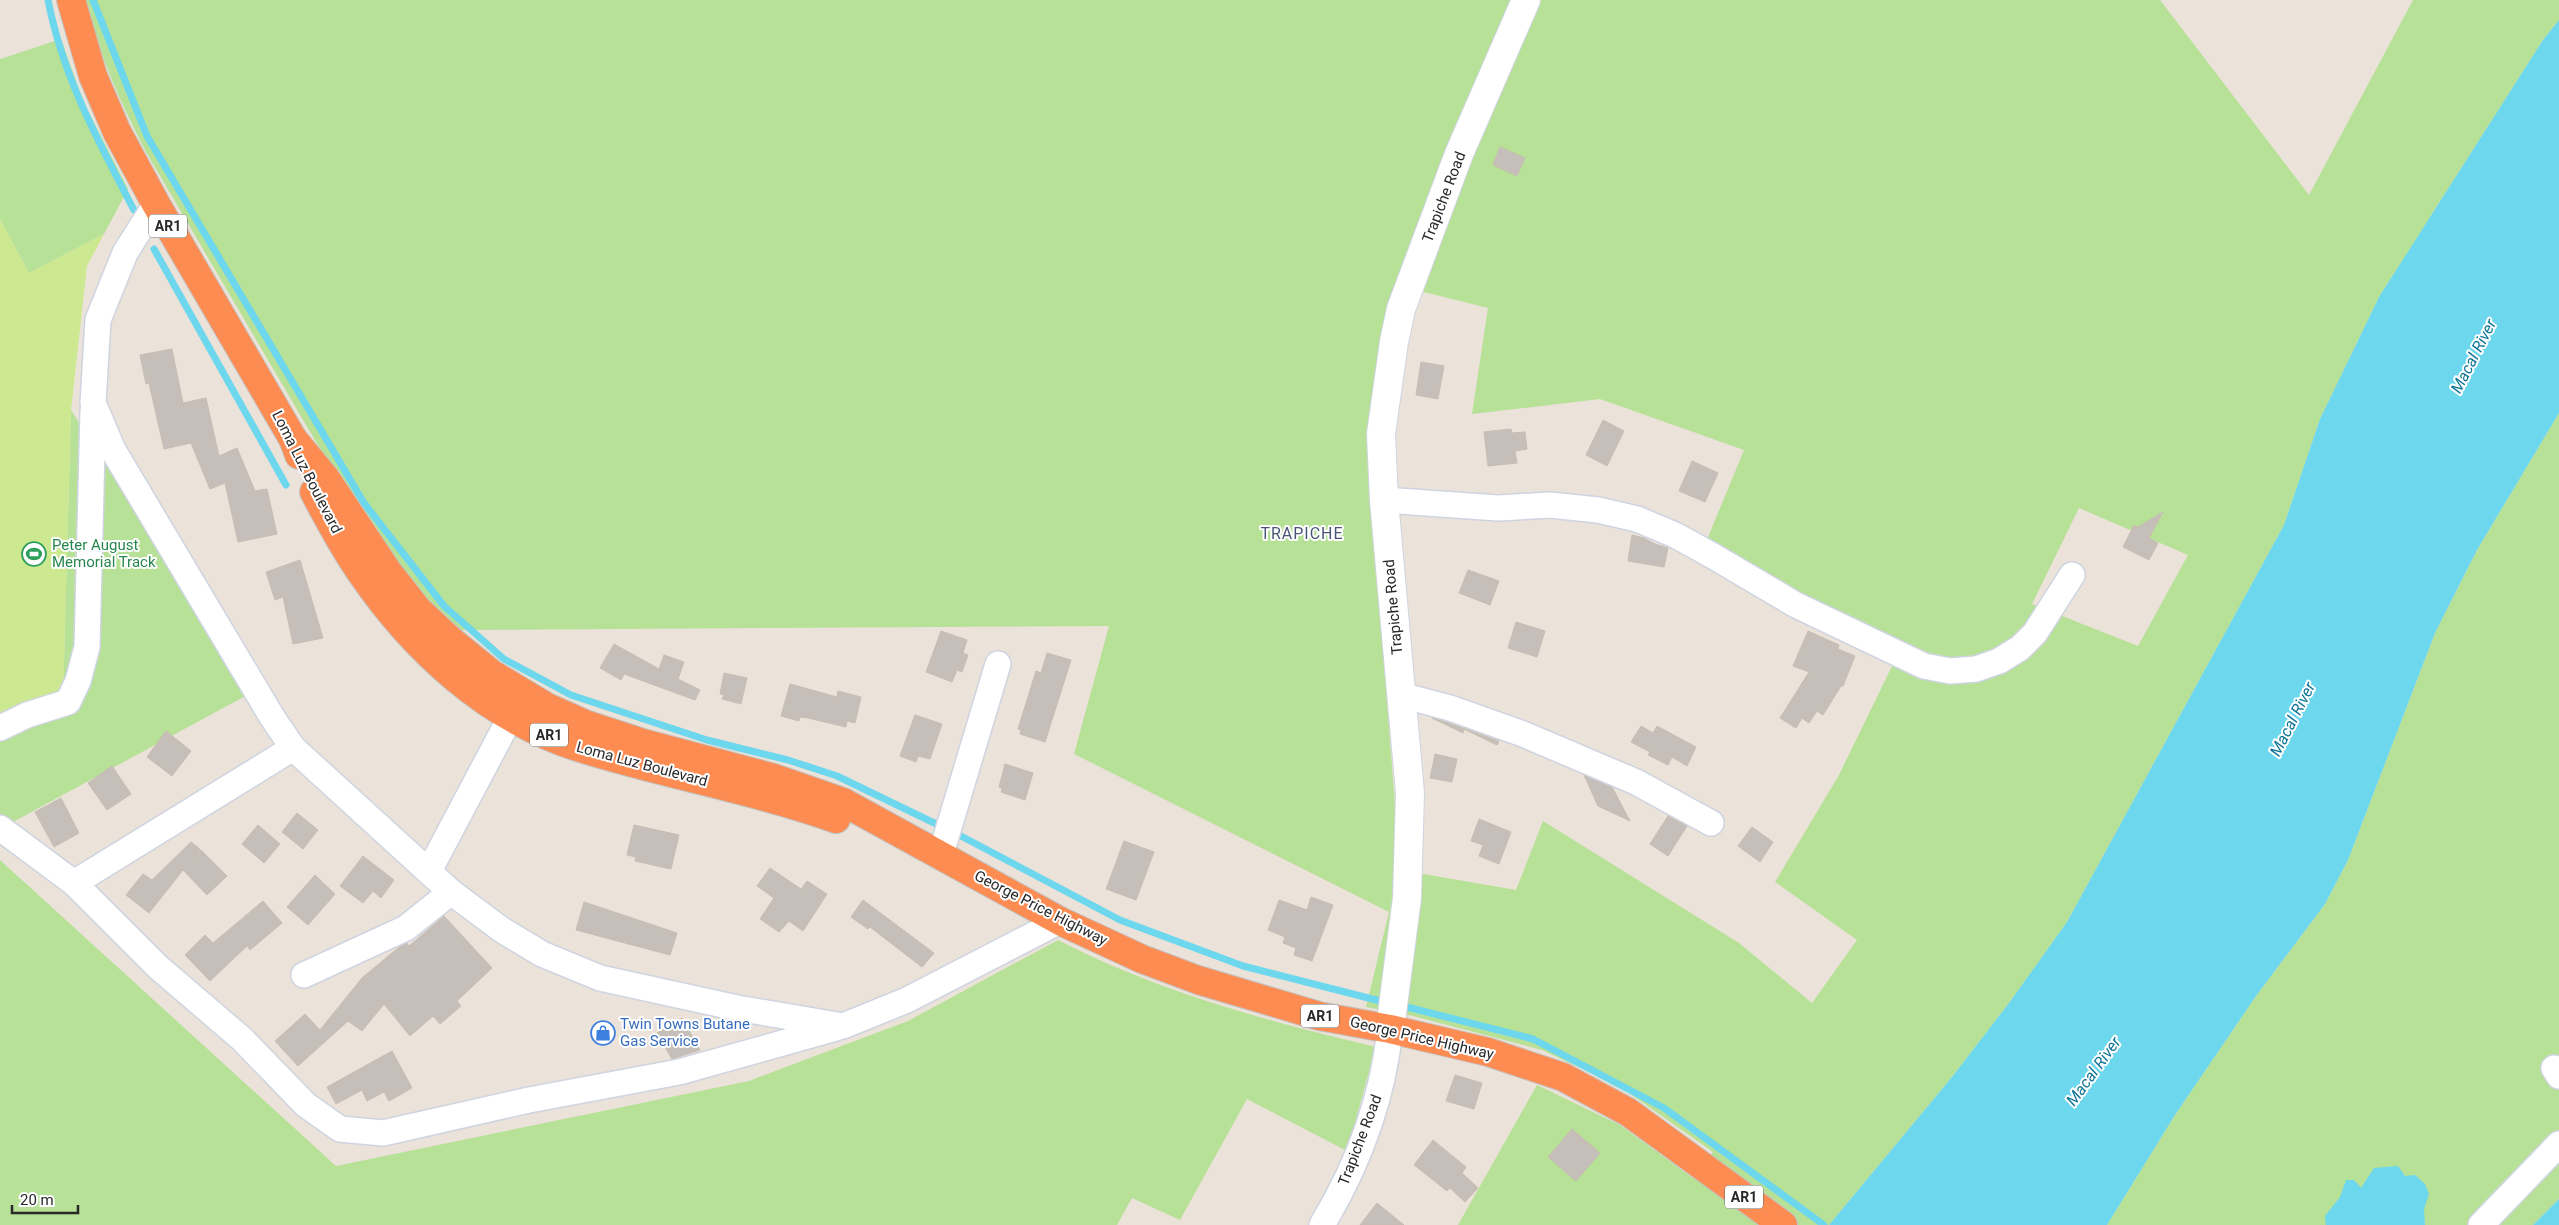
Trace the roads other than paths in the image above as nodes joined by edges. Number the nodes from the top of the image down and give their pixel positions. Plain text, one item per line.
1 (71, 0) edge
2 (1526, 0) edge
3 (156, 204) junction
4 (93, 403) junction
5 (1384, 500) junction
6 (2072, 575) dead end
7 (998, 664) dead end
8 (1401, 695) junction
9 (518, 705) junction
10 (0, 728) edge
11 (293, 748) junction
12 (1711, 823) dead end
13 (0, 828) edge
14 (936, 855) junction
15 (429, 871) junction
16 (74, 883) junction
17 (452, 892) junction
18 (1060, 920) junction
19 (304, 975) dead end
20 (843, 1026) junction
21 (1390, 1029) junction
22 (2559, 1144) edge
23 (1322, 1225) edge
24 (1783, 1225) edge
25 (2481, 1225) edge

1 - 3 highway, Loma Luz Boulevard / AR1
2 - 5 street, Trapiche Road
3 - 4 street
3 - 9 highway, Loma Luz Boulevard / AR1
4 - 10 street
4 - 11 street
5 - 6 street
5 - 8 street, Trapiche Road
7 - 14 street
8 - 12 street
8 - 21 street, Trapiche Road
9 - 14 highway, Loma Luz Boulevard / AR1
9 - 15 street
11 - 15 street
11 - 16 street
13 - 16 street
14 - 18 highway, George Price Highway / AR1
15 - 17 street
16 - 20 street
17 - 19 street
17 - 20 street
18 - 20 street
18 - 21 highway, George Price Highway / AR1
21 - 23 street, Trapiche Road
21 - 24 highway, George Price Highway / AR1
22 - 25 street

